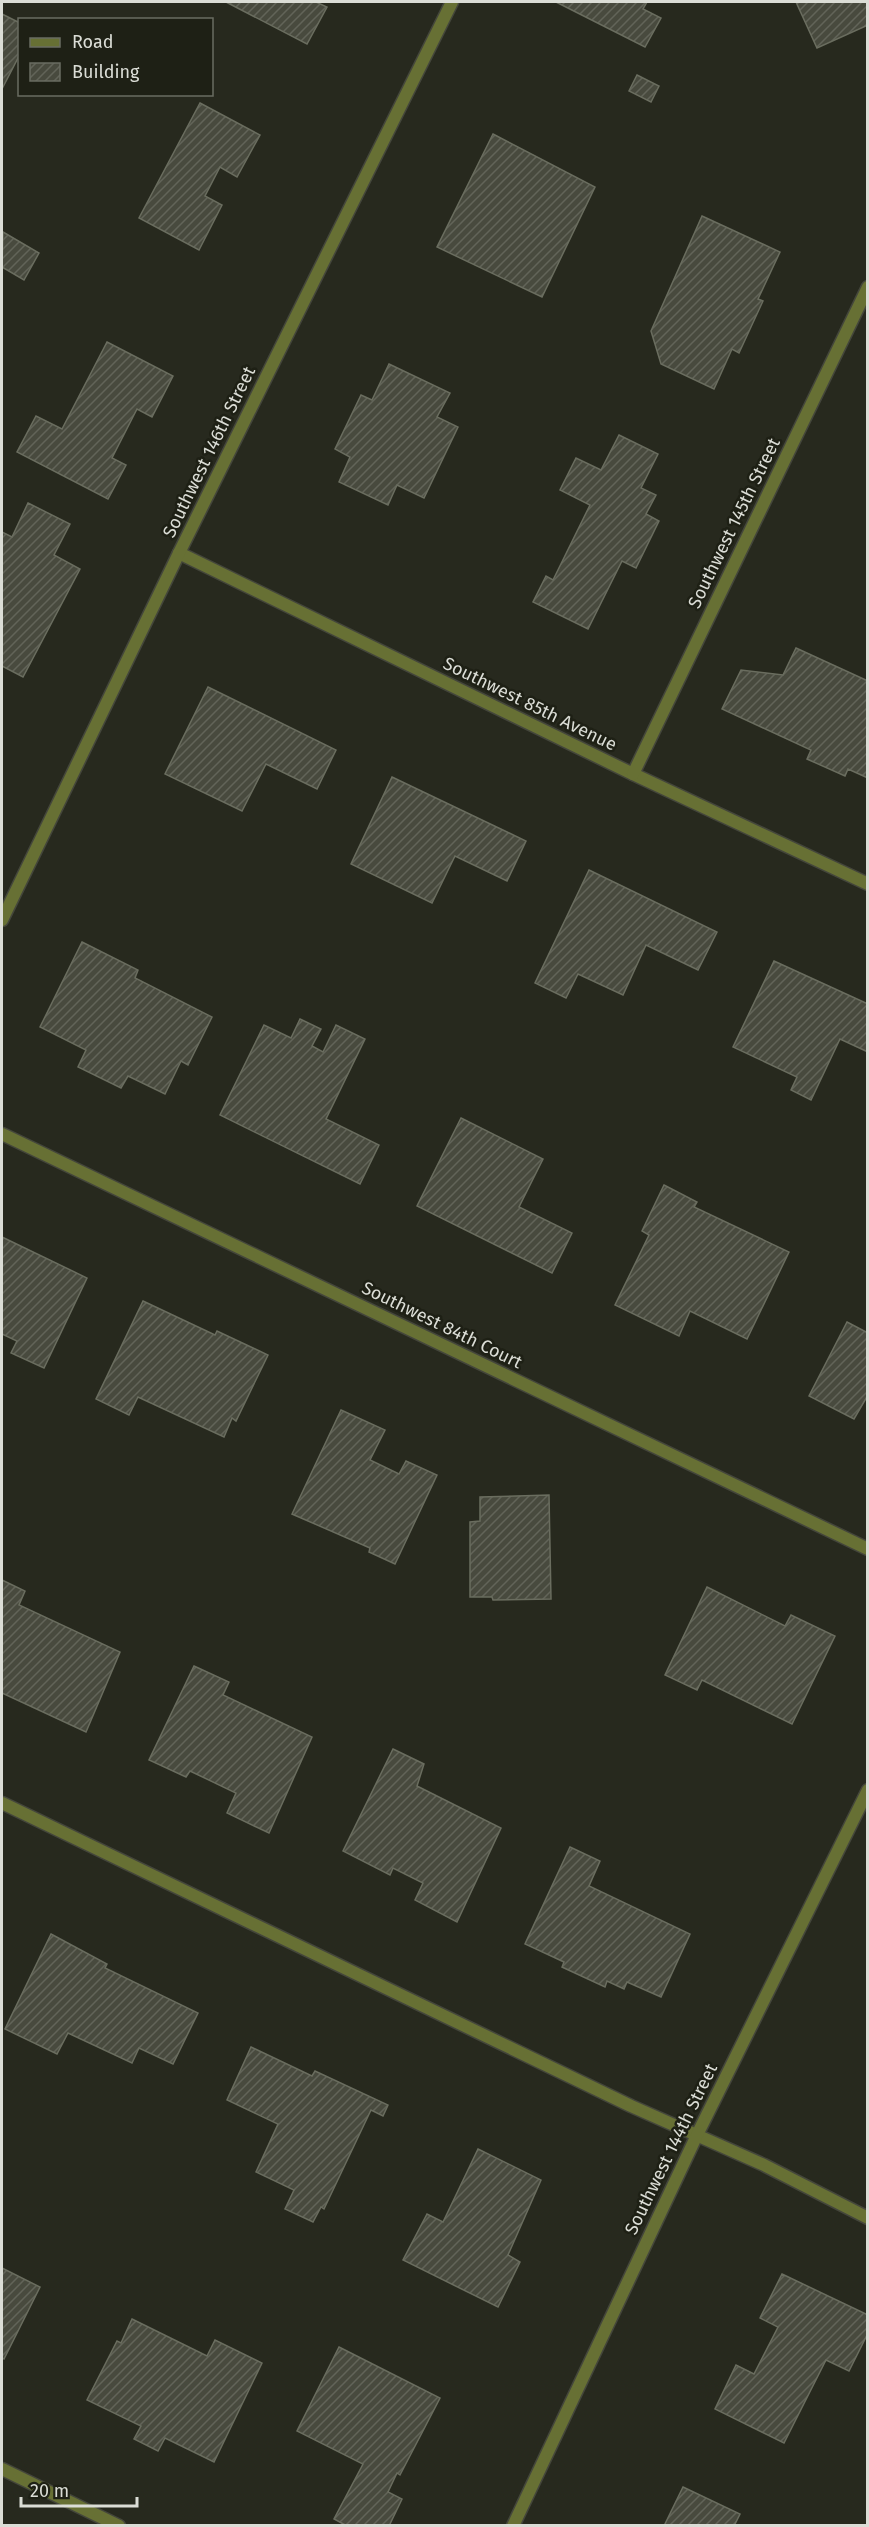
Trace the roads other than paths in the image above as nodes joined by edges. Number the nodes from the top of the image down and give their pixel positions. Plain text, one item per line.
1 (452, 2) edge
2 (867, 287) edge
3 (179, 553) junction
4 (633, 774) junction
5 (867, 884) edge
6 (2, 920) edge
7 (2, 1134) edge
8 (867, 1550) edge
9 (867, 1790) edge
10 (2, 1803) edge
11 (698, 2135) junction
12 (867, 2218) edge
13 (2, 2469) edge
14 (119, 2526) edge
15 (513, 2526) edge

1 - 3 street, Southwest 146th Street
2 - 4 street, Southwest 145th Street
3 - 4 street, Southwest 85th Avenue
3 - 6 street, Southwest 146th Street
4 - 5 street, Southwest 85th Avenue
7 - 8 street, Southwest 84th Court
9 - 11 street, Southwest 144th Street
10 - 11 street
11 - 12 street
11 - 15 street, Southwest 144th Street
13 - 14 street

